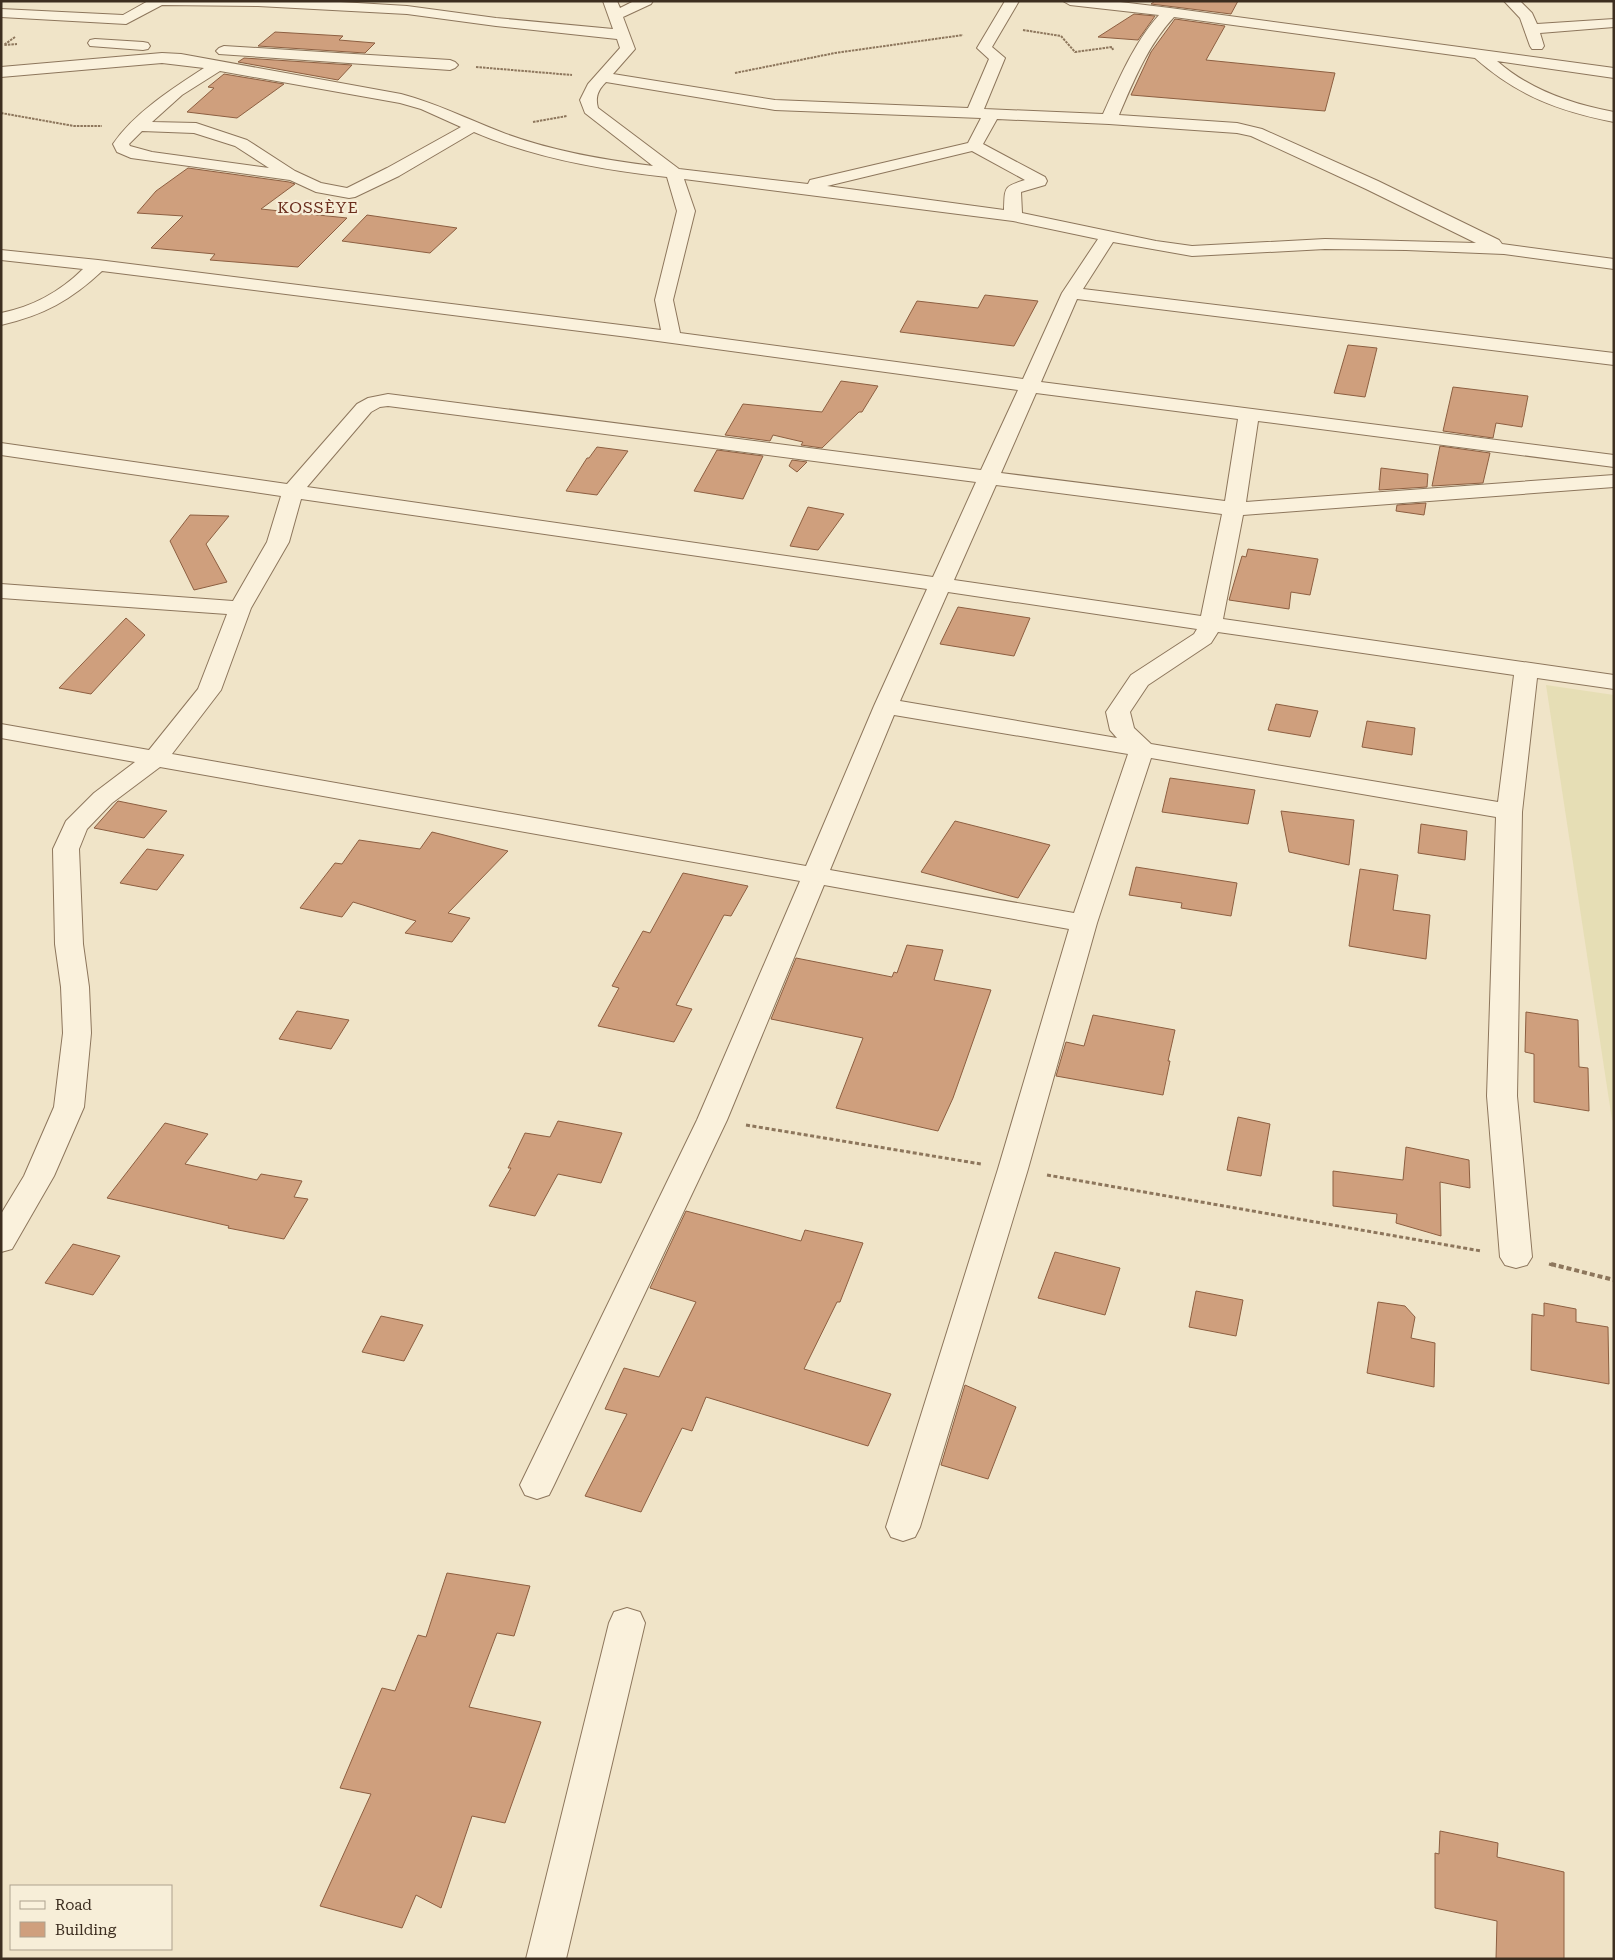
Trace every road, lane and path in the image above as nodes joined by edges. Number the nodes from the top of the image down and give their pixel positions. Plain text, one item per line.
1 (646, 1) edge
2 (1012, 1) edge
3 (1070, 1) edge
4 (1511, 1) edge
5 (613, 8) edge
6 (1170, 12) junction
7 (1, 13) edge
8 (1614, 23) edge
9 (1532, 29) junction
10 (994, 31) junction
11 (624, 35) junction
12 (95, 43) dead end
13 (1479, 54) junction
14 (1542, 62) junction
15 (218, 65) junction
16 (450, 65) dead end
17 (488, 68) dead end
18 (1, 72) edge
19 (1614, 72) edge
20 (734, 74) dead end
21 (602, 77) junction
22 (1125, 83) junction
23 (593, 111) junction
24 (1, 113) edge
25 (982, 114) junction
26 (1614, 117) edge
27 (1109, 118) junction
28 (526, 123) dead end
29 (139, 126) junction
30 (472, 127) junction
31 (974, 146) junction
32 (674, 173) junction
33 (294, 176) junction
34 (800, 188) junction
35 (1013, 216) junction
36 (1108, 237) junction
37 (1504, 249) junction
38 (1, 255) edge
39 (1614, 264) edge
40 (98, 265) junction
41 (1071, 293) junction
42 (1, 319) edge
43 (672, 337) junction
44 (1614, 359) edge
45 (1029, 386) junction
46 (1249, 414) junction
47 (1, 448) edge
48 (1614, 461) edge
49 (989, 477) junction
50 (1614, 481) edge
51 (293, 490) junction
52 (1234, 509) junction
53 (941, 584) junction
54 (1, 591) edge
55 (240, 608) junction
56 (1211, 623) junction
57 (1526, 670) junction
58 (1614, 682) edge
59 (886, 706) junction
60 (1, 731) edge
61 (1142, 748) junction
62 (155, 758) junction
63 (1509, 812) junction
64 (815, 876) junction
65 (1084, 923) junction
66 (712, 1120) junction
67 (1013, 1169) junction
68 (1, 1242) edge
69 (1516, 1257) junction
70 (1614, 1280) edge
71 (537, 1485) dead end
72 (903, 1527) dead end
73 (627, 1622) dead end
74 (546, 1959) edge

1 - 5 street
2 - 10 street
3 - 6 street
4 - 9 street
5 - 11 street
6 - 13 street
6 - 22 street
7 - 11 street
8 - 9 street
9 - 14 street
10 - 20 path
10 - 22 path
10 - 25 street
11 - 21 street
12 - 16 street
13 - 14 street
13 - 26 street
14 - 19 street
15 - 18 street
15 - 29 street
15 - 30 street
17 - 21 path
21 - 23 street
21 - 25 street
22 - 27 street
23 - 28 path
23 - 32 street
24 - 29 path
25 - 27 street
25 - 31 street
27 - 37 street
29 - 33 street
29 - 33 street
30 - 32 street
30 - 33 street
31 - 34 street
31 - 35 street
32 - 34 street
32 - 43 street
34 - 35 street
35 - 36 street
36 - 37 street
36 - 41 street
37 - 39 street
38 - 40 street
40 - 42 street
40 - 43 street
41 - 44 street
41 - 45 street
43 - 45 street
45 - 46 street
45 - 49 street
46 - 48 street
46 - 52 street
47 - 51 street
49 - 51 street
49 - 52 street
49 - 53 street
50 - 52 street
51 - 53 street
51 - 55 street
52 - 56 street
53 - 56 street
53 - 59 street
54 - 55 street
55 - 62 street
56 - 57 street
56 - 61 street
57 - 58 street
57 - 63 street
59 - 61 street
59 - 64 street
60 - 62 street
61 - 63 street
61 - 65 street
62 - 64 street
62 - 68 street
63 - 69 street
64 - 65 street
64 - 66 street
65 - 67 street
66 - 67 path
66 - 71 street
67 - 69 path
67 - 72 street
69 - 70 path
73 - 74 street

